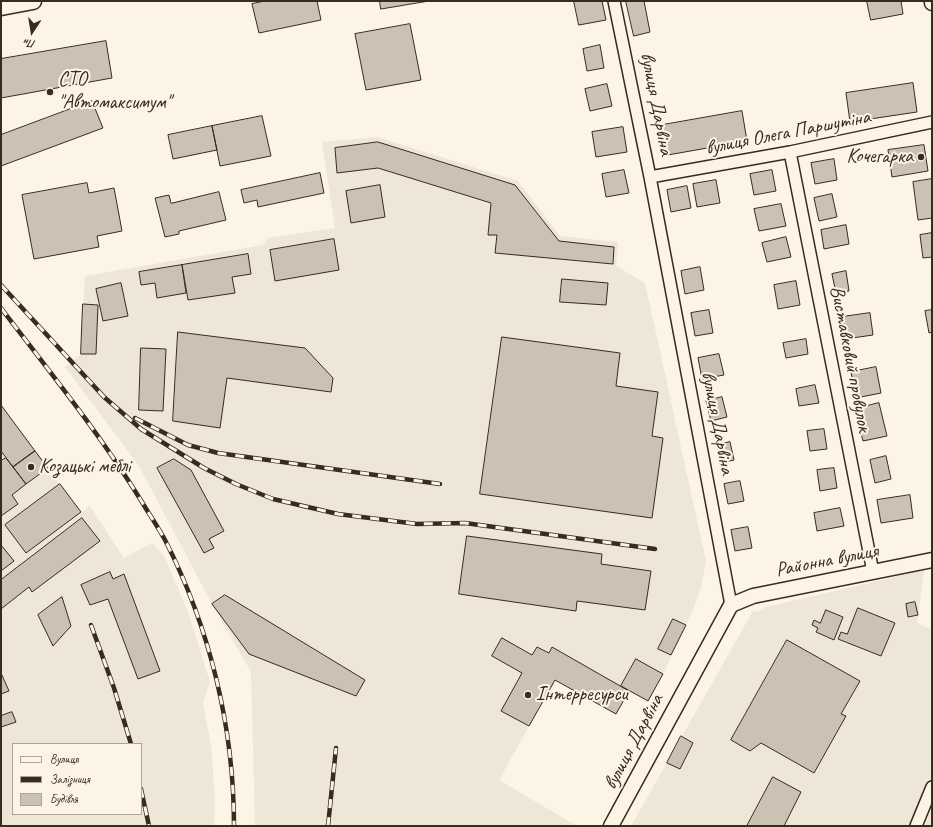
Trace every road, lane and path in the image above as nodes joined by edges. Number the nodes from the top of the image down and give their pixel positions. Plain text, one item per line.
1 (34, 1) edge
2 (614, 1) edge
3 (1, 7) edge
4 (932, 122) edge
5 (790, 152) junction
6 (650, 177) junction
7 (932, 560) edge
8 (873, 572) junction
9 (730, 605) junction
10 (932, 787) edge
11 (611, 826) edge
12 (916, 826) edge

1 - 3 main road
2 - 6 street, вулиця Дарвіна
4 - 5 street, вулиця Олега Паршутіна
5 - 6 street, вулиця Олега Паршутіна
5 - 8 street, Виставковий провулок
6 - 9 street, вулиця Дарвіна
7 - 8 street, Районна вулиця
8 - 9 street, Районна вулиця
9 - 11 street, вулиця Дарвіна
10 - 12 street

